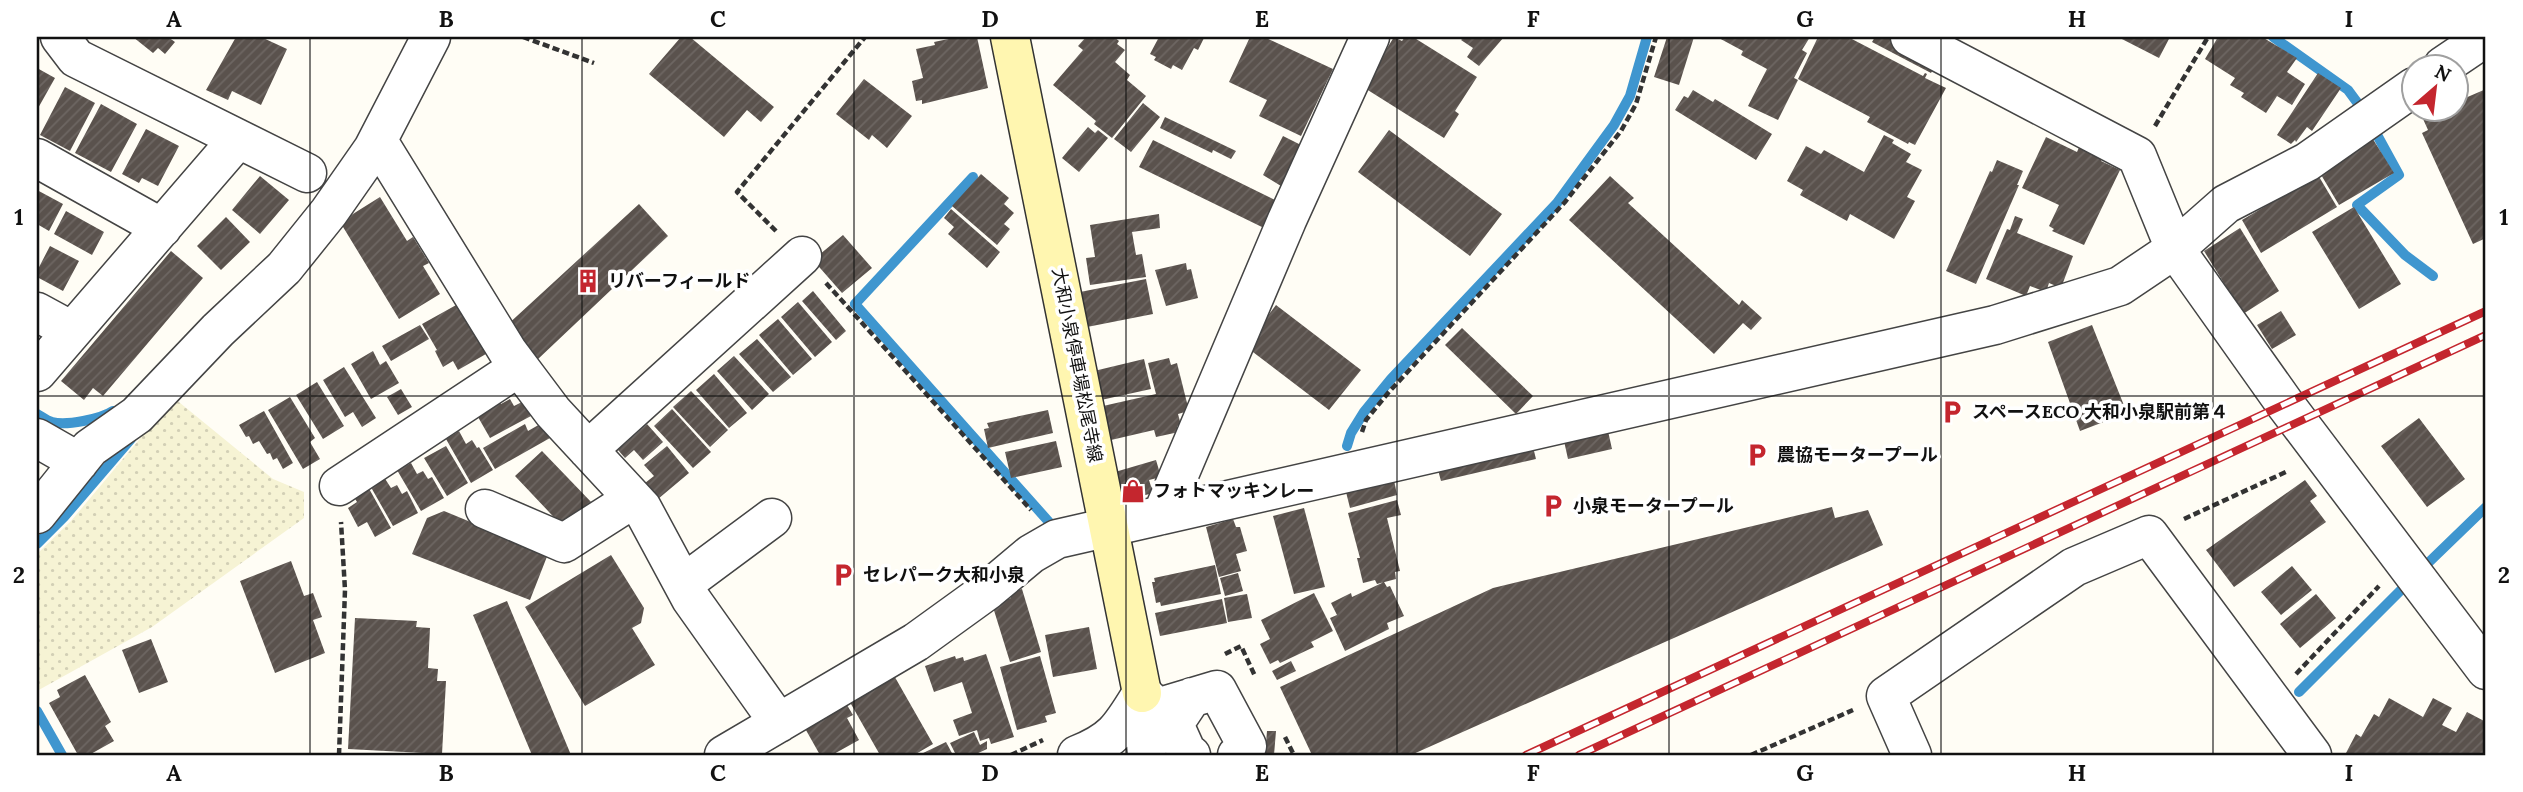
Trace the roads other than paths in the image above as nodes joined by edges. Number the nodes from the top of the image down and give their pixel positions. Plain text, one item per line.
1 (60, 37) edge
2 (432, 37) edge
3 (1010, 37) edge
4 (1370, 37) edge
5 (1910, 37) edge
6 (2486, 37) edge
7 (2464, 52) edge
8 (2400, 97) edge
9 (238, 139) junction
10 (378, 141) junction
11 (37, 158) edge
12 (307, 173) dead end
13 (162, 228) junction
14 (2175, 248) junction
15 (802, 256) road end
16 (37, 312) edge
17 (72, 331) junction
18 (519, 367) junction
19 (37, 372) edge
20 (37, 438) edge
21 (588, 450) junction
22 (79, 462) junction
23 (339, 486) road end
24 (633, 499) junction
25 (485, 509) dead end
26 (37, 514) edge
27 (1162, 515) junction
28 (772, 518) dead end
29 (1110, 528) junction
30 (683, 584) junction
31 (2486, 670) edge
32 (1142, 693) junction
33 (1192, 697) junction
34 (779, 723) junction
35 (723, 755) edge
36 (1077, 755) edge
37 (1147, 755) edge
38 (1191, 755) edge
39 (1237, 755) edge
40 (1912, 755) edge
41 (2312, 755) edge

1 - 9 street
2 - 10 street
3 - 29 main road, 大和小泉停車場松尾寺線
4 - 27 street
5 - 14 street
6 - 7 street
8 - 14 street
9 - 12 street
9 - 13 street
10 - 18 street
10 - 22 street
11 - 13 street
13 - 17 street
14 - 27 street
14 - 31 street
15 - 21 street
16 - 17 street
17 - 19 street
18 - 21 street
18 - 23 street
20 - 22 street
21 - 24 street
22 - 26 street
24 - 25 street
24 - 30 street
27 - 29 street
28 - 30 street
29 - 32 main road, 大和小泉停車場松尾寺線
29 - 34 street
30 - 34 street
32 - 33 street
32 - 36 street
32 - 37 street
33 - 38 street
33 - 39 street
34 - 35 street
40 - 41 street

